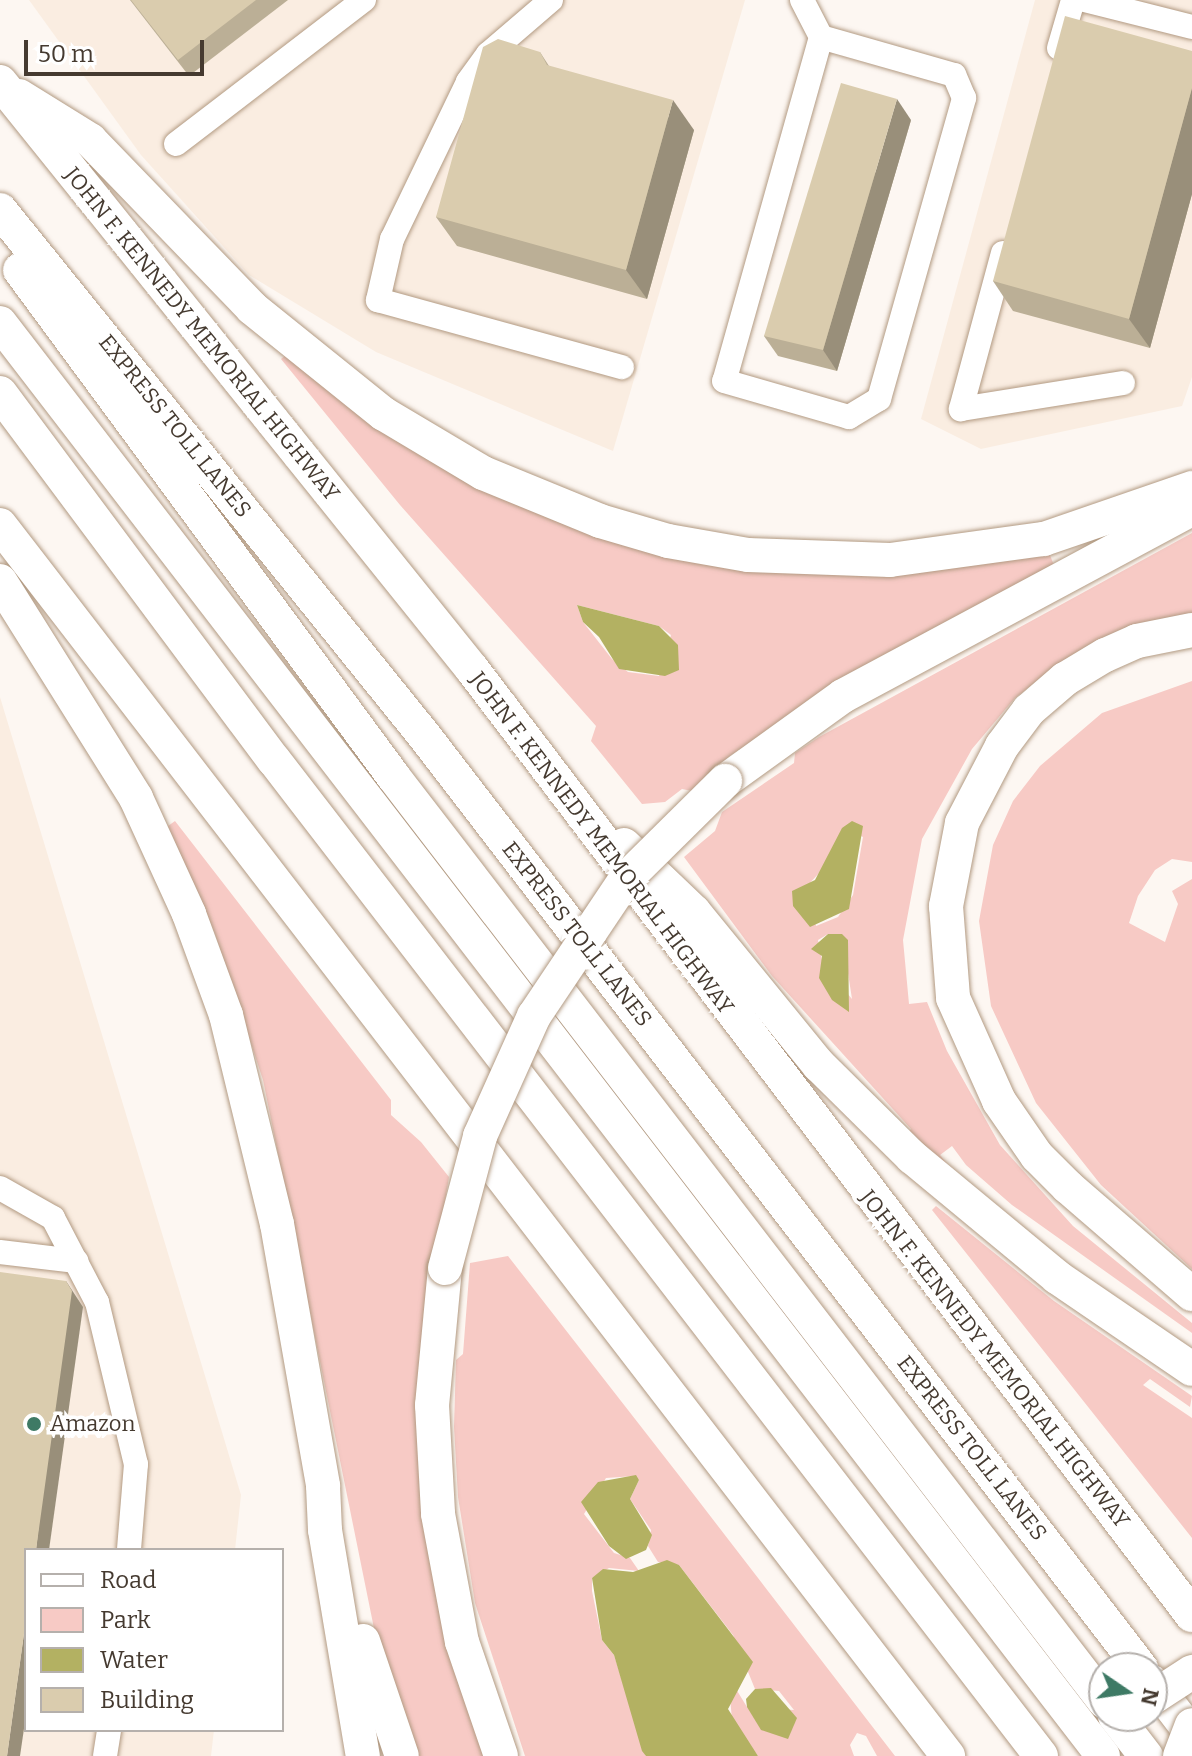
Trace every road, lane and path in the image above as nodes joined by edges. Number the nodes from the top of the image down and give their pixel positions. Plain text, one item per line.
1 (364, 0) edge
2 (551, 0) edge
3 (802, 0) edge
4 (1073, 0) edge
5 (1085, 0) edge
6 (1192, 27) edge
7 (821, 37) junction
8 (1053, 70) edge
9 (4, 86) edge
10 (176, 144) dead end
11 (0, 210) edge
12 (1011, 224) edge
13 (0, 243) edge
14 (0, 323) edge
15 (622, 367) dead end
16 (1123, 383) dead end
17 (0, 393) edge
18 (1192, 488) edge
19 (1192, 509) edge
20 (0, 525) edge
21 (0, 581) edge
22 (1192, 630) edge
23 (1192, 650) edge
24 (980, 787) junction
25 (581, 809) junction
26 (0, 1188) edge
27 (0, 1252) edge
28 (76, 1261) junction
29 (1192, 1294) edge
30 (1192, 1369) edge
31 (323, 1486) junction
32 (129, 1548) edge
33 (1192, 1615) edge
34 (1129, 1652) edge
35 (1192, 1672) edge
36 (1088, 1679) edge
37 (1168, 1688) edge
38 (1168, 1703) edge
39 (1192, 1725) edge
40 (109, 1732) edge
41 (1127, 1732) edge
42 (1192, 1734) edge
43 (105, 1756) edge
44 (363, 1756) edge
45 (402, 1756) edge
46 (501, 1756) edge
47 (948, 1756) edge
48 (1041, 1756) edge
49 (1103, 1756) edge
50 (1146, 1756) edge
51 (1180, 1756) edge

1 - 10 lane
2 - 15 lane
3 - 7 lane
4 - 8 lane
5 - 6 lane
7 - 7 lane
9 - 18 highway
9 - 25 highway, JOHN F. KENNEDY MEMORIAL HIGHWAY
11 - 34 highway, EXPRESS TOLL LANES
12 - 16 lane
13 - 36 highway
14 - 49 highway
17 - 48 highway
19 - 46 highway, bridge
20 - 47 highway
21 - 31 highway
22 - 24 highway
23 - 24 highway
24 - 29 highway
25 - 30 highway
25 - 33 highway, JOHN F. KENNEDY MEMORIAL HIGHWAY
26 - 28 lane
27 - 28 lane
28 - 32 lane
31 - 44 highway
31 - 45 highway
35 - 37 highway, bridge
38 - 42 highway
39 - 51 highway, bridge
40 - 43 lane
41 - 50 highway

